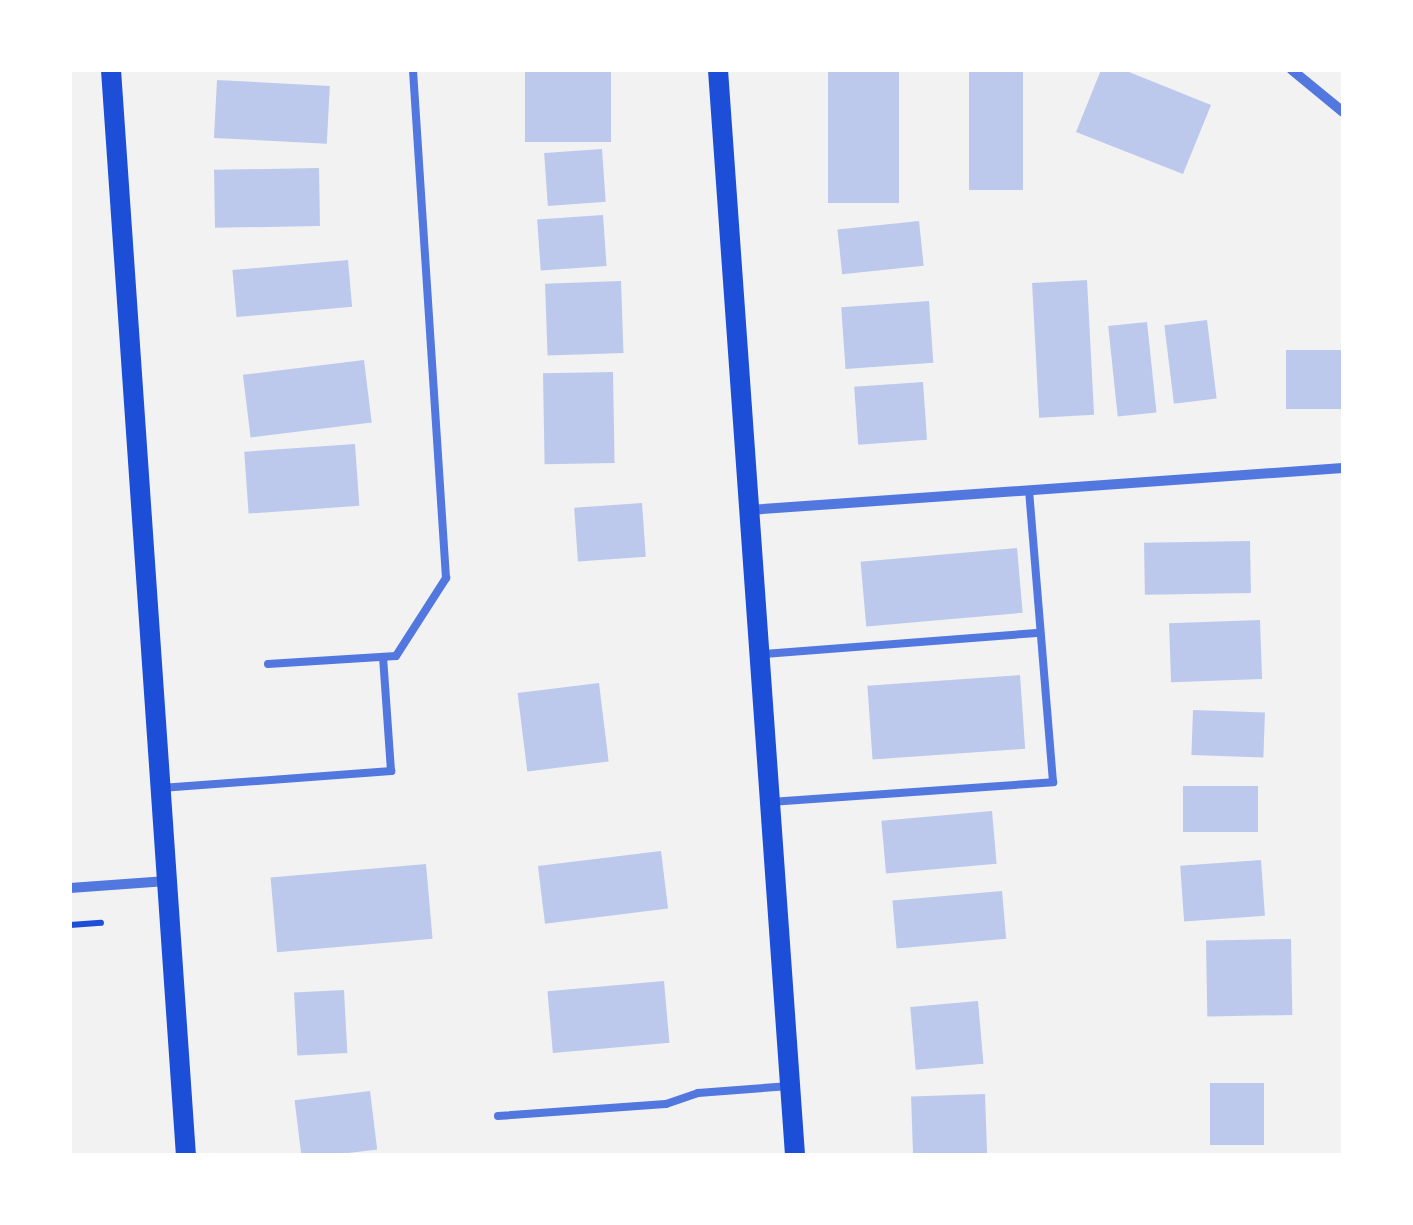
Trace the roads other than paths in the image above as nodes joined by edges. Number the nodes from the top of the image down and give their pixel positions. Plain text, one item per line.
1 (111, 70) edge
2 (413, 70) edge
3 (718, 70) edge
4 (1292, 70) edge
5 (1343, 112) edge
6 (1343, 468) edge
7 (1028, 490) junction
8 (749, 510) junction
9 (1040, 633) junction
10 (759, 654) junction
11 (382, 657) junction
12 (268, 664) dead end
13 (161, 788) junction
14 (770, 802) junction
15 (167, 881) junction
16 (70, 888) edge
17 (790, 1086) junction
18 (498, 1116) dead end
19 (186, 1155) edge
20 (795, 1155) edge

1 - 13 main road
2 - 11 lane
3 - 8 main road
4 - 5 street
6 - 7 street
7 - 8 street
7 - 9 lane
8 - 10 main road
9 - 10 lane
9 - 14 lane
10 - 14 main road
11 - 12 lane
11 - 13 lane
13 - 15 main road
14 - 17 main road
15 - 16 street
15 - 19 main road
17 - 18 lane
17 - 20 main road

